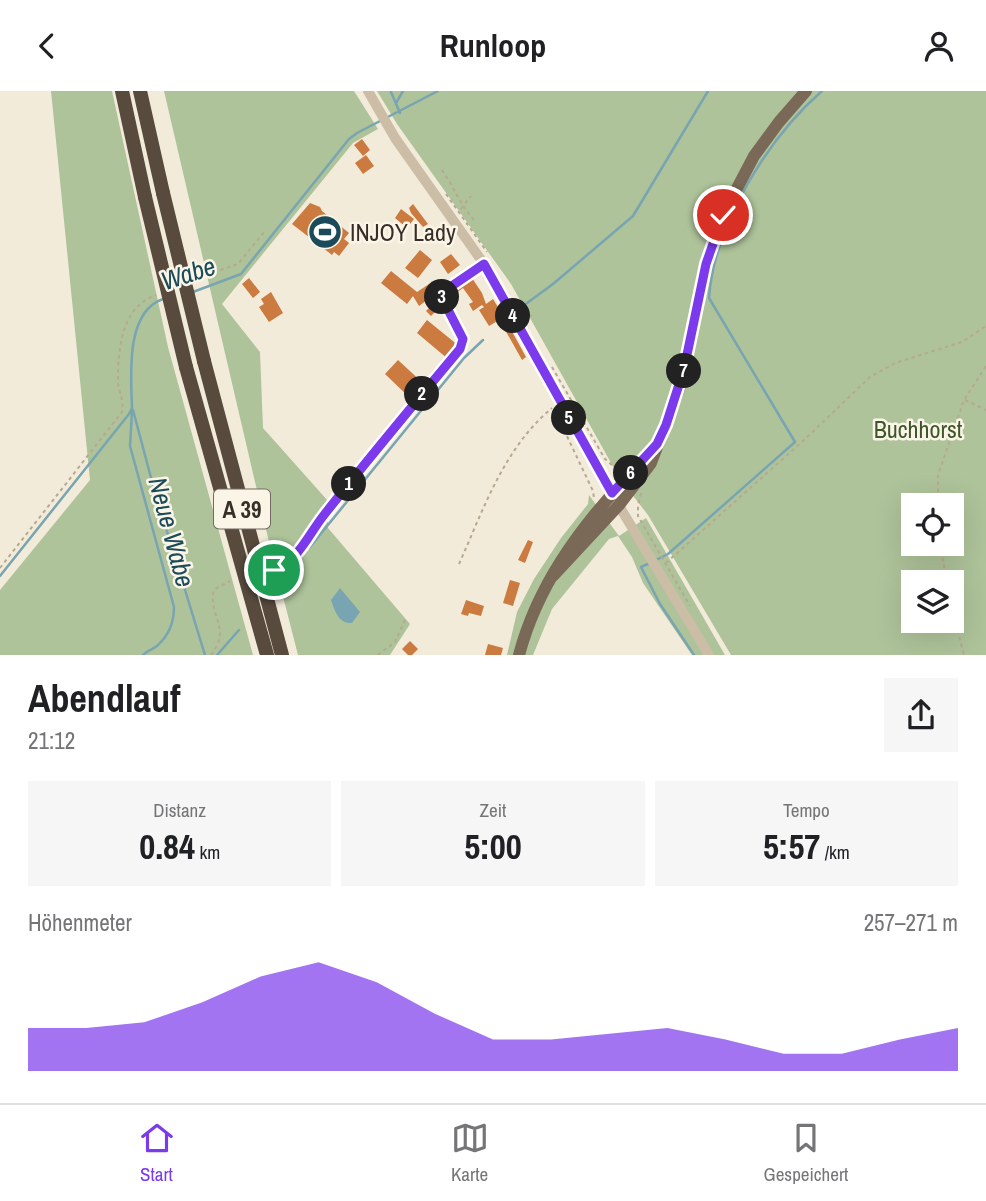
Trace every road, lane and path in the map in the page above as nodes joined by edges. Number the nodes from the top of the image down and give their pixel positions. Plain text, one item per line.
1 (122, 91) edge
2 (141, 91) edge
3 (368, 91) edge
4 (806, 91) edge
5 (442, 170) dead end
6 (471, 196) dead end
7 (463, 206) junction
8 (476, 222) dead end
9 (484, 264) junction
10 (986, 325) edge
11 (986, 366) edge
12 (964, 400) junction
13 (986, 410) edge
14 (122, 412) dead end
15 (359, 470) joint
16 (626, 479) junction
17 (593, 491) dead end
18 (612, 493) junction
19 (938, 493) edge
20 (619, 505) junction
21 (666, 563) junction
22 (459, 564) dead end
23 (0, 568) edge
24 (274, 570) dead end
25 (553, 576) junction
26 (230, 581) dead end
27 (693, 610) dead end
28 (406, 618) dead end
29 (958, 633) edge
30 (211, 655) edge
31 (267, 655) edge
32 (282, 655) edge
33 (378, 655) edge
34 (519, 655) edge
35 (709, 655) edge
36 (964, 655) edge

1 - 31 highway, A 39, bridge
2 - 32 highway, A 39, bridge
3 - 9 street
4 - 16 main road
5 - 7 path
6 - 7 path
7 - 8 path
9 - 15 street
9 - 18 street
10 - 21 path
11 - 12 path
12 - 13 path
12 - 19 path
14 - 23 path
15 - 24 path
16 - 18 main road
16 - 20 main road
16 - 21 path
17 - 22 path
18 - 20 street
18 - 25 main road
20 - 25 main road
20 - 35 street
21 - 27 path
25 - 34 main road
26 - 30 path
28 - 33 path
29 - 36 path

